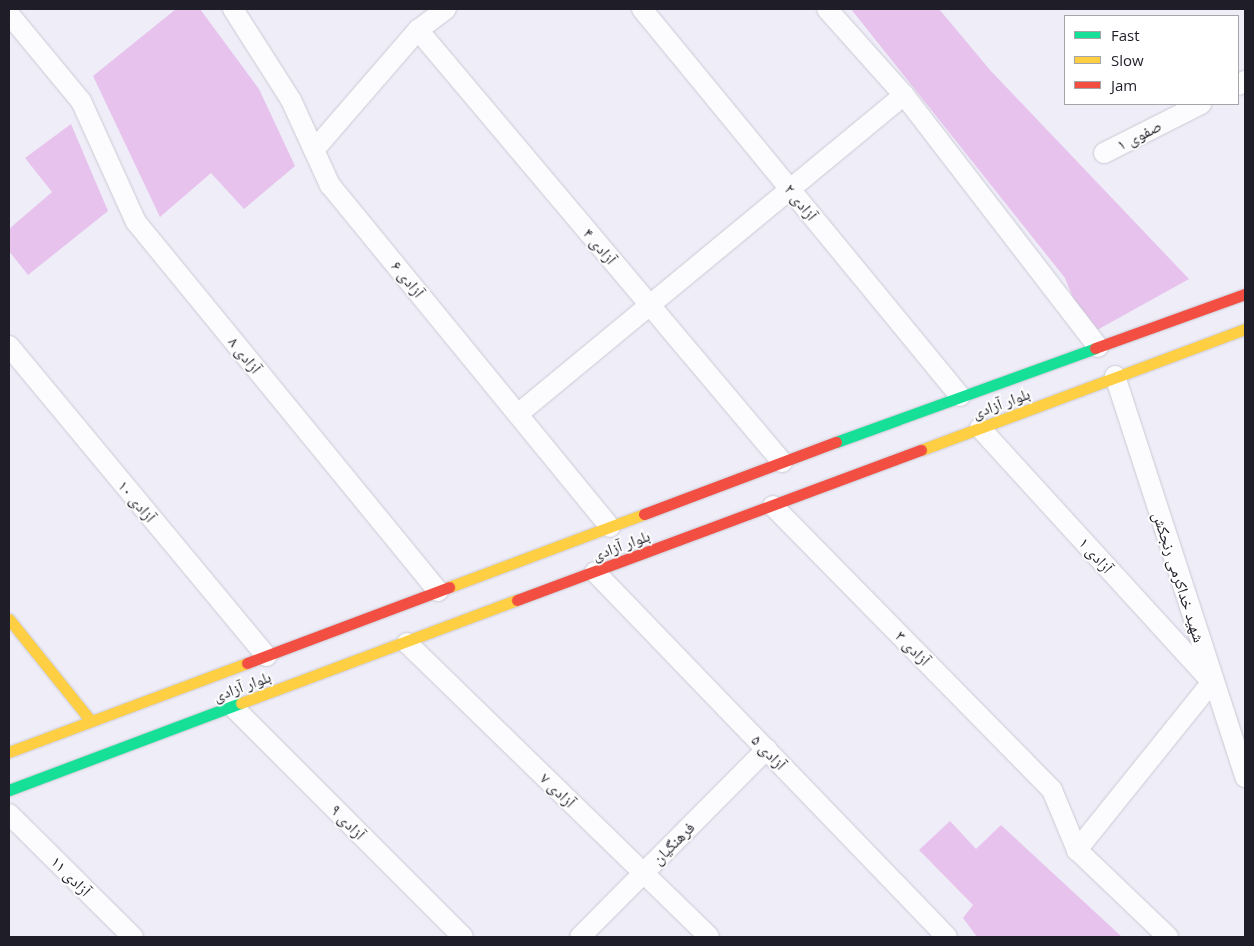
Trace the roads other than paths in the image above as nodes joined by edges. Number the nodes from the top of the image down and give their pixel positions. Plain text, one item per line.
1 (446, 9) edge
2 (642, 9) edge
3 (827, 9) edge
4 (234, 10) edge
5 (9, 14) edge
6 (418, 30) junction
7 (904, 95) junction
8 (1199, 105) edge
9 (314, 150) junction
10 (1104, 153) dead end
11 (790, 189) junction
12 (1245, 294) edge
13 (650, 305) junction
14 (1245, 329) edge
15 (9, 346) edge
16 (1098, 347) junction
17 (1115, 376) junction
18 (960, 396) junction
19 (518, 414) junction
20 (980, 428) junction
21 (782, 462) junction
22 (773, 506) junction
23 (610, 527) junction
24 (596, 572) junction
25 (438, 591) junction
26 (9, 619) edge
27 (407, 643) junction
28 (266, 656) junction
29 (1212, 682) junction
30 (233, 707) junction
31 (91, 721) junction
32 (767, 749) junction
33 (9, 752) edge
34 (1245, 776) edge
35 (9, 790) edge
36 (9, 814) edge
37 (1077, 850) junction
38 (643, 873) junction
39 (945, 934) edge
40 (133, 937) edge
41 (463, 937) edge
42 (580, 937) edge
43 (709, 937) edge
44 (1168, 937) edge

1 - 6 street
2 - 11 street, آزادی ۲
3 - 7 street
4 - 9 street, آزادی ۶
5 - 25 street, آزادی ۸
6 - 9 street
6 - 13 street, آزادی ۴
7 - 11 street
7 - 16 street
8 - 10 street, صفوی ۱
9 - 19 street, آزادی ۶
11 - 13 street
11 - 18 street, آزادی ۲
12 - 16 main road, بلوار آزادی
13 - 19 street
13 - 21 street, آزادی ۴
14 - 17 main road, بلوار آزادی
15 - 28 street, آزادی ۱۰
16 - 18 main road, بلوار آزادی
17 - 20 main road, بلوار آزادی
17 - 29 street, شهید خداکرمی رنجکش
18 - 21 main road, بلوار آزادی
19 - 23 street, آزادی ۶
20 - 22 main road, بلوار آزادی
20 - 29 street, آزادی ۱
21 - 23 main road, بلوار آزادی
22 - 24 main road, بلوار آزادی
22 - 37 street, آزادی ۳
23 - 25 main road, بلوار آزادی
24 - 27 main road, بلوار آزادی
24 - 32 street, آزادی ۵
25 - 28 main road, بلوار آزادی
26 - 31 main road
27 - 30 main road, بلوار آزادی
27 - 38 street, آزادی ۷
28 - 31 main road, بلوار آزادی
29 - 34 street, شهید خداکرمی رنجکش
29 - 37 street
30 - 35 main road, بلوار آزادی
30 - 41 street, آزادی ۹
31 - 33 main road, بلوار آزادی
32 - 38 street, فرهنگیان
32 - 39 street, آزادی ۵
36 - 40 street, آزادی ۱۱
37 - 44 street
38 - 42 street, فرهنگیان
38 - 43 street, آزادی ۷

